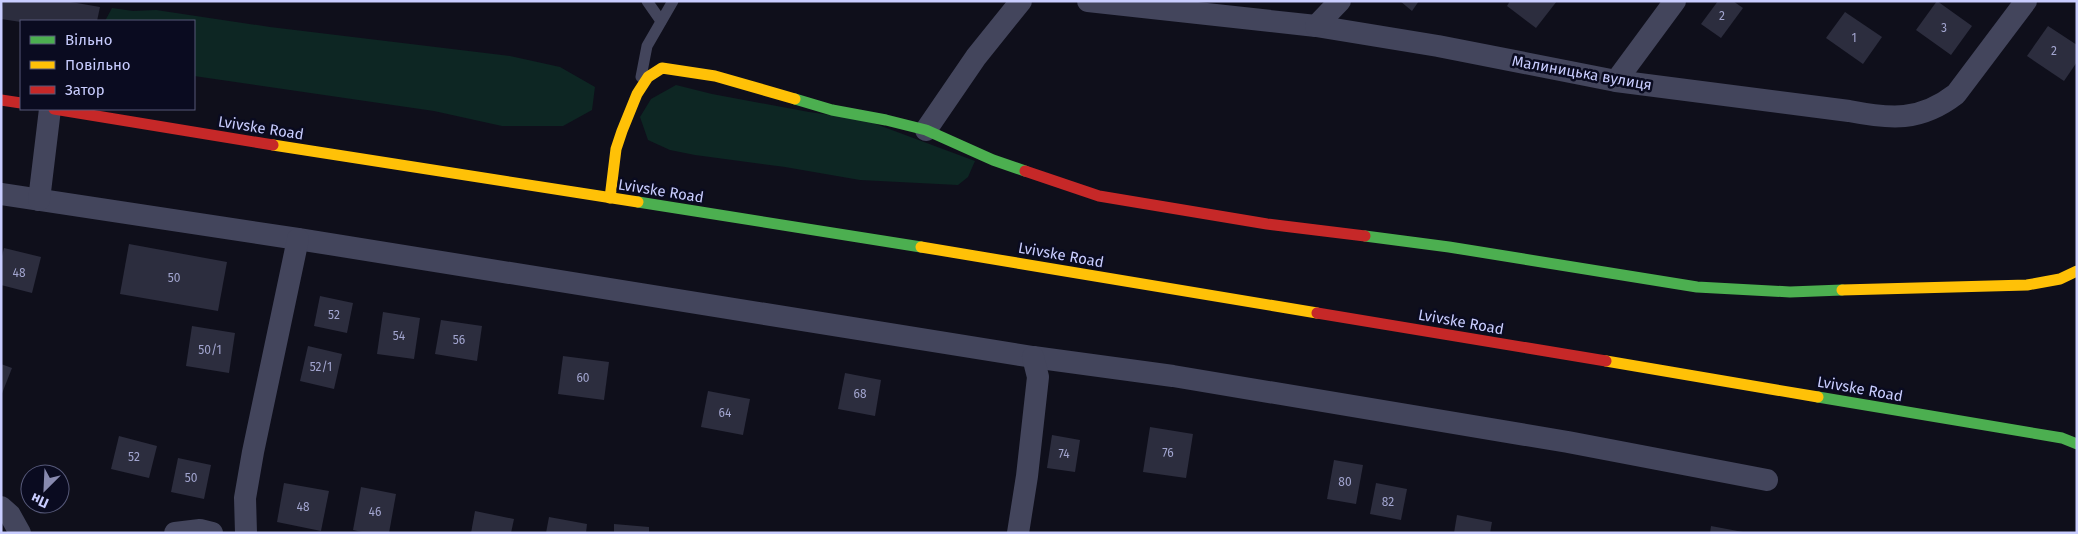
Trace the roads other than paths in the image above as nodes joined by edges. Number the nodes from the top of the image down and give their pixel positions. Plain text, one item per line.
1 (647, 1) edge
2 (673, 1) edge
3 (1021, 1) edge
4 (1088, 1) edge
5 (1340, 1) edge
6 (1675, 1) edge
7 (2026, 1) edge
8 (661, 21) junction
9 (1316, 26) junction
10 (647, 46) junction
11 (662, 68) junction
12 (1616, 82) junction
13 (638, 94) junction
14 (1, 100) edge
15 (20, 103) edge
16 (50, 110) edge
17 (60, 110) edge
18 (926, 130) junction
19 (1, 194) edge
20 (610, 198) junction
21 (39, 200) junction
22 (298, 239) junction
23 (2077, 271) edge
24 (2027, 285) junction
25 (2068, 287) dead end
26 (1033, 356) junction
27 (2077, 437) edge
28 (2062, 438) junction
29 (2077, 444) edge
30 (1767, 480) dead end
31 (1, 507) edge
32 (20, 533) edge
33 (175, 533) edge
34 (212, 533) edge
35 (246, 533) edge
36 (1018, 533) edge

1 - 8 lane
2 - 8 lane
3 - 18 street
4 - 9 street, Малиницька вулиця
5 - 9 street
6 - 12 street
7 - 12 street, Малиницька вулиця
8 - 10 lane
9 - 12 street, Малиницька вулиця
10 - 11 lane
10 - 13 lane
11 - 13 main road
11 - 18 main road
13 - 20 main road
14 - 15 main road
16 - 21 street
17 - 20 main road, Lvivske Road
18 - 24 main road
19 - 21 street
20 - 28 main road, Lvivske Road
21 - 22 street
22 - 26 street
22 - 35 street
23 - 24 main road
24 - 25 lane
26 - 30 street
26 - 36 street
27 - 28 main road, Lvivske Road
28 - 29 main road, Lvivske Road
31 - 32 street
33 - 34 street

